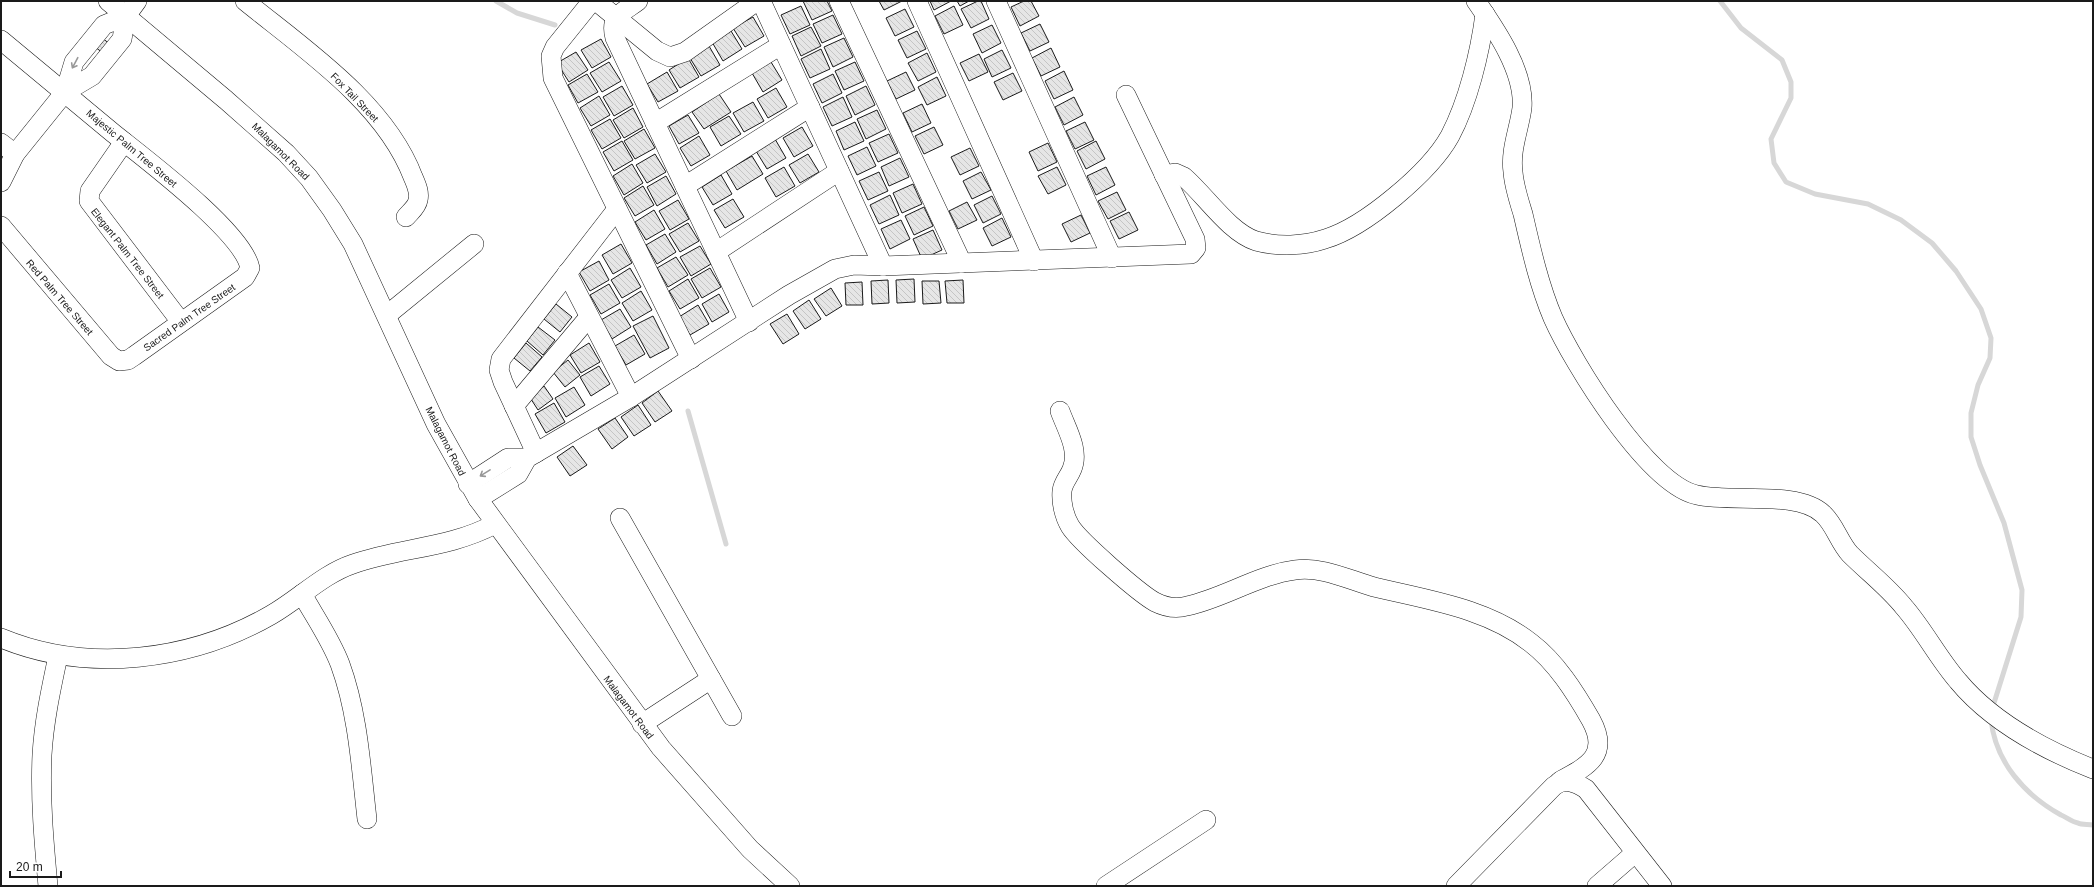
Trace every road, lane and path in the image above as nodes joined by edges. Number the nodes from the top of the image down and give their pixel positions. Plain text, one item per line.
1 (108, 1) edge
2 (245, 1) edge
3 (592, 1) edge
4 (596, 1) edge
5 (638, 1) edge
6 (757, 1) edge
7 (761, 1) edge
8 (839, 1) edge
9 (917, 1) edge
10 (996, 1) edge
11 (131, 8) edge
12 (1480, 8) edge
13 (616, 17) junction
14 (1, 40) edge
15 (781, 45) junction
16 (65, 92) junction
17 (1126, 95) dead end
18 (810, 107) junction
19 (655, 124) junction
20 (124, 142) junction
21 (8, 149) edge
22 (840, 172) junction
23 (1164, 175) junction
24 (1, 182) edge
25 (685, 186) junction
26 (617, 209) junction
27 (406, 217) dead end
28 (1, 226) edge
29 (474, 244) dead end
30 (716, 252) junction
31 (1112, 258) junction
32 (1034, 261) junction
33 (962, 263) junction
34 (883, 266) junction
35 (250, 268) joint
36 (567, 273) junction
37 (386, 314) junction
38 (589, 317) junction
39 (181, 322) junction
40 (749, 322) junction
41 (691, 359) junction
42 (123, 361) joint
43 (631, 397) junction
44 (514, 406) junction
45 (1060, 411) dead end
46 (531, 455) junction
47 (473, 491) junction
48 (620, 518) dead end
49 (495, 524) junction
50 (302, 594) junction
51 (1, 638) edge
52 (58, 656) junction
53 (712, 679) junction
54 (732, 716) dead end
55 (642, 724) junction
56 (2093, 769) edge
57 (1560, 781) junction
58 (367, 819) dead end
59 (1206, 820) dead end
60 (1635, 853) junction
61 (48, 886) edge
62 (790, 886) edge
63 (1106, 886) edge
64 (1456, 886) edge
65 (1597, 886) edge
66 (1662, 886) edge

1 - 11 street, Malagamot Road
2 - 27 street, Fox Tail Street
3 - 26 street
4 - 13 street
5 - 13 street
6 - 13 street
7 - 15 street
8 - 33 street
9 - 32 street
10 - 31 street
11 - 16 street
11 - 37 street, Malagamot Road
12 - 23 street
12 - 56 street
13 - 19 street
14 - 16 street, Majestic Palm Tree Street
15 - 18 street
15 - 19 street
16 - 20 street, Majestic Palm Tree Street
16 - 21 street
17 - 23 street
18 - 22 street
18 - 25 street
19 - 25 street
20 - 35 street, Majestic Palm Tree Street
20 - 39 street, Elegant Palm Tree Street
21 - 24 street
22 - 30 street
22 - 34 street
23 - 31 street
25 - 30 street
26 - 36 street
26 - 41 street
28 - 42 street, Red Palm Tree Street
29 - 37 street
30 - 40 street
31 - 32 street
32 - 33 street
33 - 34 street
34 - 40 street
35 - 39 street, Sacred Palm Tree Street
36 - 38 street
36 - 44 street
37 - 47 street, Malagamot Road
38 - 43 street
38 - 44 street
39 - 42 street, Sacred Palm Tree Street
40 - 41 street
41 - 43 street
43 - 46 street
44 - 46 street
45 - 57 street
46 - 47 street
47 - 49 street, Malagamot Road
48 - 53 street
49 - 50 street
49 - 55 street, Malagamot Road
50 - 52 street
50 - 58 street
51 - 52 street
52 - 61 street
53 - 54 street
53 - 55 street
55 - 62 street, Malagamot Road
57 - 60 street
57 - 64 street
59 - 63 street
60 - 65 street
60 - 66 street

